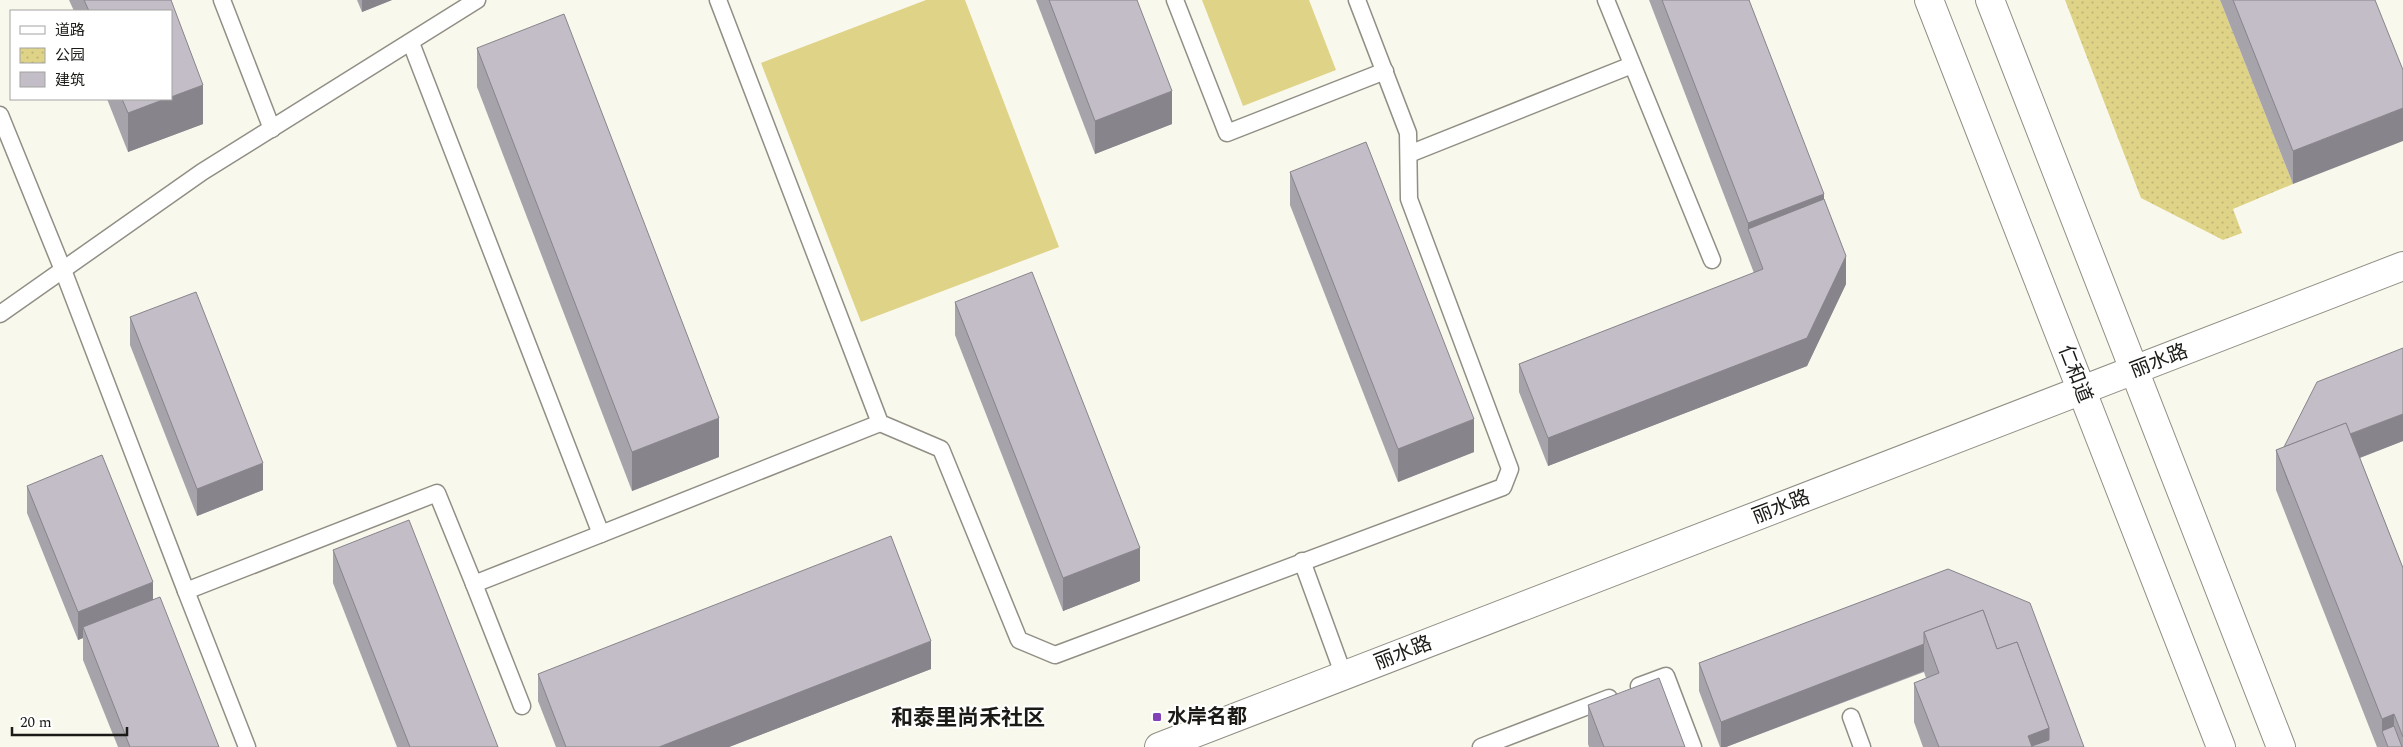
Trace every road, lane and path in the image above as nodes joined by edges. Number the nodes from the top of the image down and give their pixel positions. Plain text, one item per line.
1 (222, 0) edge
2 (477, 0) edge
3 (718, 0) edge
4 (1175, 0) edge
5 (1357, 0) edge
6 (1606, 0) edge
7 (1929, 0) edge
8 (1990, 0) edge
9 (411, 43) junction
10 (1632, 65) junction
11 (1385, 71) junction
12 (0, 116) edge
13 (272, 129) junction
14 (1409, 154) junction
15 (1712, 260) dead end
16 (2403, 266) edge
17 (62, 270) junction
18 (0, 314) edge
19 (2133, 370) junction
20 (2082, 391) junction
21 (880, 423) junction
22 (601, 534) junction
23 (1302, 561) junction
24 (474, 584) junction
25 (186, 591) junction
26 (1344, 676) junction
27 (522, 706) dead end
28 (1851, 717) dead end
29 (246, 747) edge
30 (1159, 747) edge
31 (1481, 747) edge
32 (1693, 747) edge
33 (1862, 747) edge
34 (2221, 747) edge
35 (2281, 747) edge

1 - 13 lane
2 - 9 lane
3 - 21 lane
4 - 11 lane
5 - 11 lane
6 - 10 lane
7 - 20 main road, 仁和道
8 - 19 main road
9 - 13 lane
9 - 22 lane
10 - 14 lane
10 - 15 lane
11 - 14 lane
12 - 17 lane
13 - 17 lane
14 - 23 lane
16 - 19 main road, 丽水路
17 - 18 lane
17 - 25 lane
19 - 20 main road, 丽水路
19 - 35 main road
20 - 26 main road, 丽水路
20 - 34 main road, 仁和道
21 - 22 lane
21 - 23 lane
22 - 24 lane
23 - 26 lane
24 - 25 lane
24 - 27 lane
25 - 29 lane
26 - 30 main road, 丽水路
28 - 33 lane
31 - 32 lane

